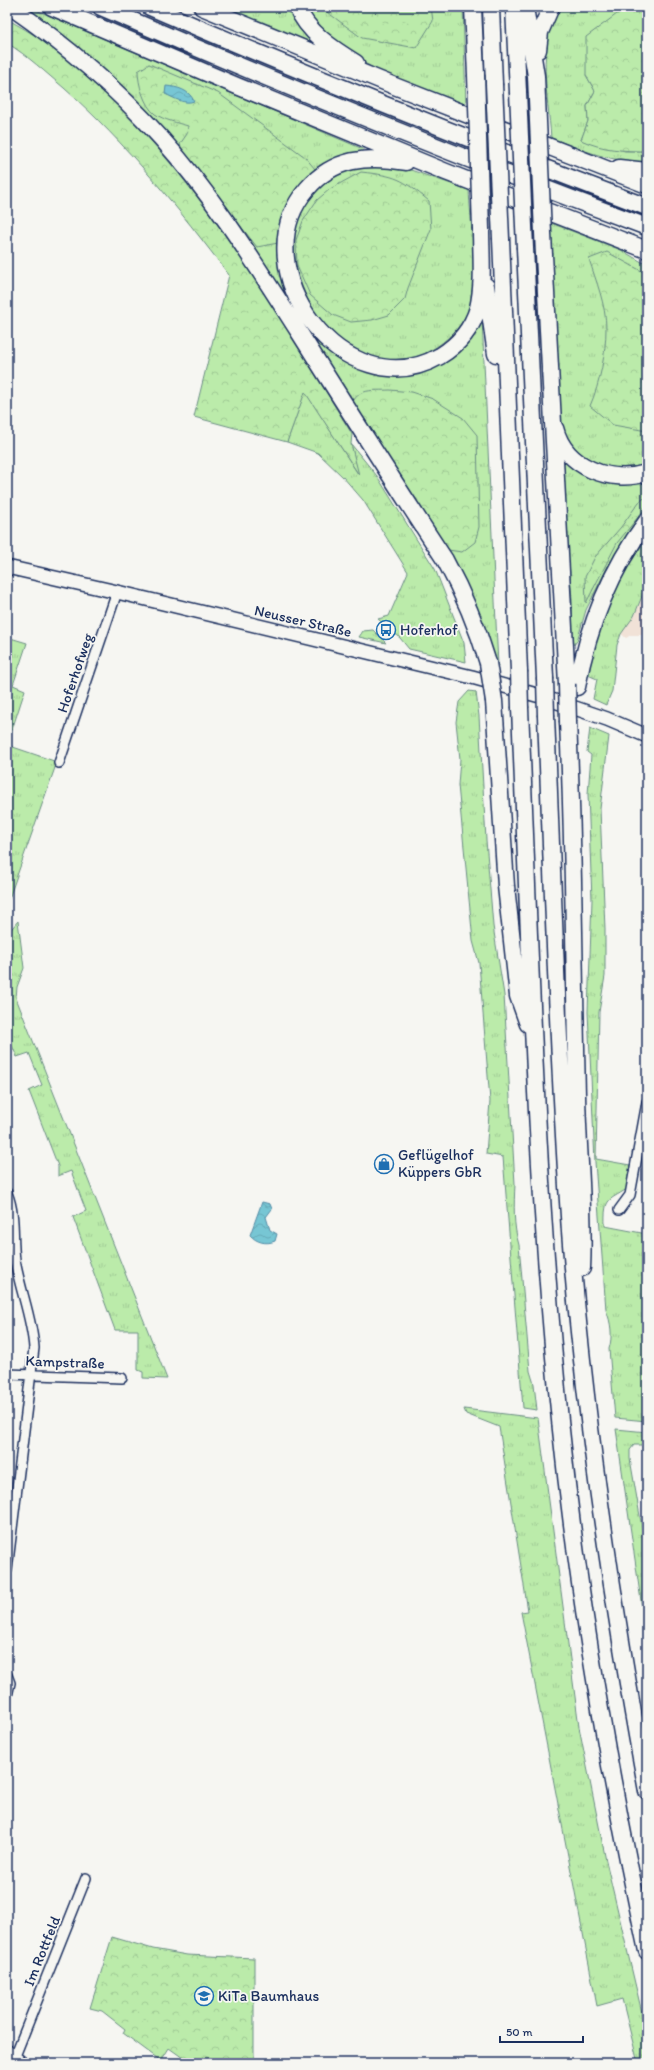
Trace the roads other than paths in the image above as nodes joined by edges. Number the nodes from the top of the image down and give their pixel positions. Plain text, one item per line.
1 (11, 7) edge
2 (52, 7) edge
3 (101, 7) edge
4 (150, 7) edge
5 (202, 7) edge
6 (296, 7) edge
7 (472, 7) edge
8 (491, 7) edge
9 (514, 7) edge
10 (525, 7) edge
11 (551, 7) edge
12 (536, 76) junction
13 (397, 87) junction
14 (588, 162) junction
15 (647, 171) edge
16 (446, 172) junction
17 (647, 185) edge
18 (647, 207) edge
19 (647, 227) edge
20 (618, 240) junction
21 (647, 250) edge
22 (481, 255) junction
23 (647, 256) edge
24 (550, 397) junction
25 (508, 433) junction
26 (647, 473) edge
27 (647, 521) edge
28 (7, 567) edge
29 (117, 592) junction
30 (572, 686) junction
31 (647, 736) edge
32 (59, 763) dead end
33 (534, 1041) junction
34 (647, 1102) edge
35 (7, 1193) edge
36 (619, 1210) dead end
37 (11, 1261) edge
38 (578, 1319) junction
39 (7, 1374) edge
40 (32, 1375) junction
41 (122, 1378) dead end
42 (7, 1570) edge
43 (7, 1675) edge
44 (7, 1696) edge
45 (647, 1791) edge
46 (86, 1878) dead end
47 (647, 1951) edge
48 (7, 2049) edge
49 (15, 2056) junction
50 (24, 2063) edge

1 - 33 highway, bridge
2 - 16 highway
3 - 19 highway
4 - 18 highway
5 - 13 highway
6 - 13 highway
7 - 22 highway, bridge
8 - 25 highway, bridge
9 - 38 highway, bridge
10 - 12 highway
11 - 12 highway
12 - 24 highway, bridge
13 - 14 highway
14 - 15 highway
14 - 17 highway
16 - 20 highway
16 - 22 highway
20 - 21 highway
20 - 23 highway
22 - 25 highway
24 - 26 highway
24 - 30 highway
25 - 33 highway, bridge
27 - 30 highway
28 - 29 main road, Neusser Straße
29 - 31 main road, Neusser Straße
29 - 32 street, Hoferhofweg
30 - 38 highway
33 - 47 highway
34 - 36 street
35 - 37 street
37 - 40 street
38 - 45 highway
39 - 40 street, Kampstraße
40 - 41 street, Kampstraße
40 - 42 street
43 - 44 street
46 - 49 street, Im Rottfeld
48 - 49 street
49 - 50 street

